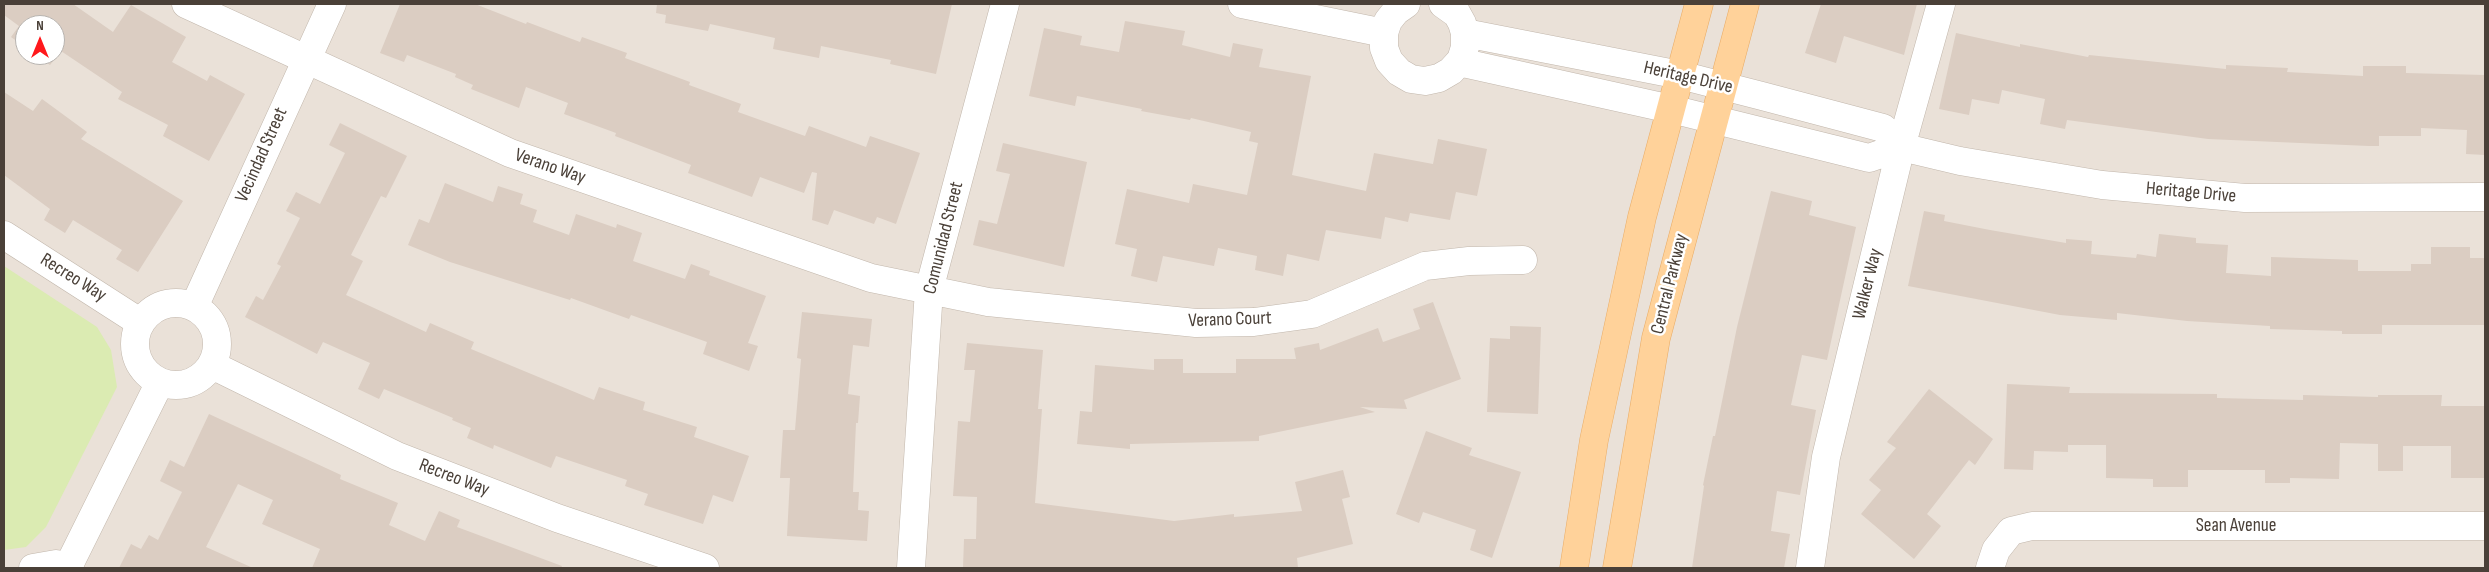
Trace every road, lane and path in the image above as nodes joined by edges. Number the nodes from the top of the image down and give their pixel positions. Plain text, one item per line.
1 (186, 4) edge
2 (332, 4) edge
3 (1005, 4) edge
4 (1242, 4) edge
5 (1406, 4) edge
6 (1443, 4) edge
7 (1700, 4) edge
8 (1745, 4) edge
9 (1941, 4) edge
10 (1465, 33) junction
11 (1384, 34) junction
12 (306, 59) junction
13 (1459, 62) junction
14 (1680, 75) junction
15 (1723, 86) junction
16 (1671, 109) junction
17 (1714, 120) junction
18 (1902, 147) junction
19 (2485, 197) edge
20 (4, 235) edge
21 (1523, 260) dead end
22 (929, 290) junction
23 (194, 307) junction
24 (141, 323) junction
25 (212, 364) junction
26 (160, 382) junction
27 (2485, 526) edge
28 (1993, 559) edge
29 (33, 568) edge
30 (69, 568) edge
31 (705, 568) edge
32 (911, 568) edge
33 (1574, 568) edge
34 (1617, 568) edge
35 (1810, 568) edge

1 - 12 street, Verano Way
2 - 12 street, Vecindad Street
3 - 22 street, Comunidad Street
4 - 11 street
5 - 11 street
6 - 10 street
7 - 14 main road
8 - 15 main road, Central Parkway
9 - 18 street, Walker Way
10 - 13 street
10 - 14 street, Heritage Drive
11 - 13 street
12 - 22 street, Verano Way
12 - 23 street, Vecindad Street
13 - 16 street, Heritage Drive
14 - 15 street, Heritage Drive
14 - 16 main road
15 - 17 main road, Central Parkway
15 - 18 street, Heritage Drive
16 - 17 street, Heritage Drive
16 - 33 main road
17 - 18 street, Heritage Drive
17 - 34 main road, Central Parkway
18 - 19 street, Heritage Drive
18 - 35 street, Walker Way
20 - 24 street, Recreo Way
21 - 22 street, Verano Court
22 - 32 street, Comunidad Street
23 - 24 street
23 - 25 street
24 - 26 street
25 - 26 street
25 - 31 street, Recreo Way
26 - 30 street
27 - 28 street, Sean Avenue
29 - 30 street

